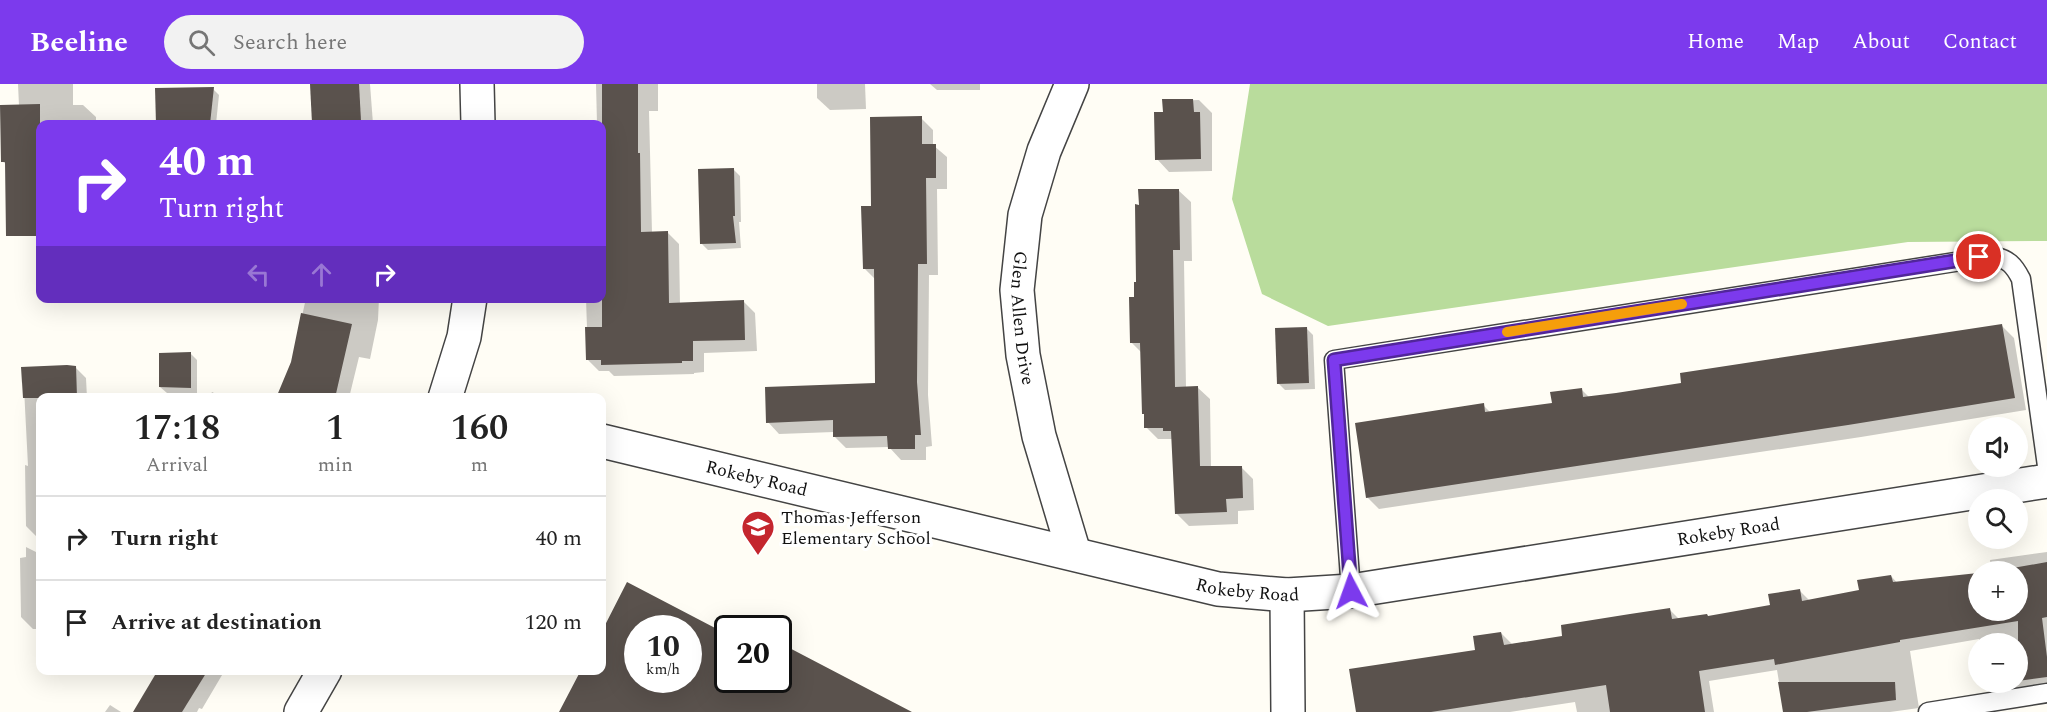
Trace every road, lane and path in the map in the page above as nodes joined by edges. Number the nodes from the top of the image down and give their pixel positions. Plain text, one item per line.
1 (477, 84) edge
2 (1072, 84) edge
3 (478, 120) edge
4 (469, 303) edge
5 (447, 393) edge
6 (606, 442) edge
7 (2047, 466) edge
8 (2047, 481) edge
9 (1074, 553) junction
10 (1351, 591) junction
11 (1287, 596) junction
12 (322, 675) edge
13 (2047, 693) edge
14 (301, 712) edge
15 (1288, 712) edge
16 (1928, 712) edge

1 - 3 street
2 - 9 street, Glen Allen Drive
4 - 5 street
6 - 9 street, Rokeby Road
7 - 10 lane
8 - 10 street, Rokeby Road
9 - 11 street, Rokeby Road
10 - 11 street, Rokeby Road
11 - 15 street
12 - 14 street
13 - 16 lane

